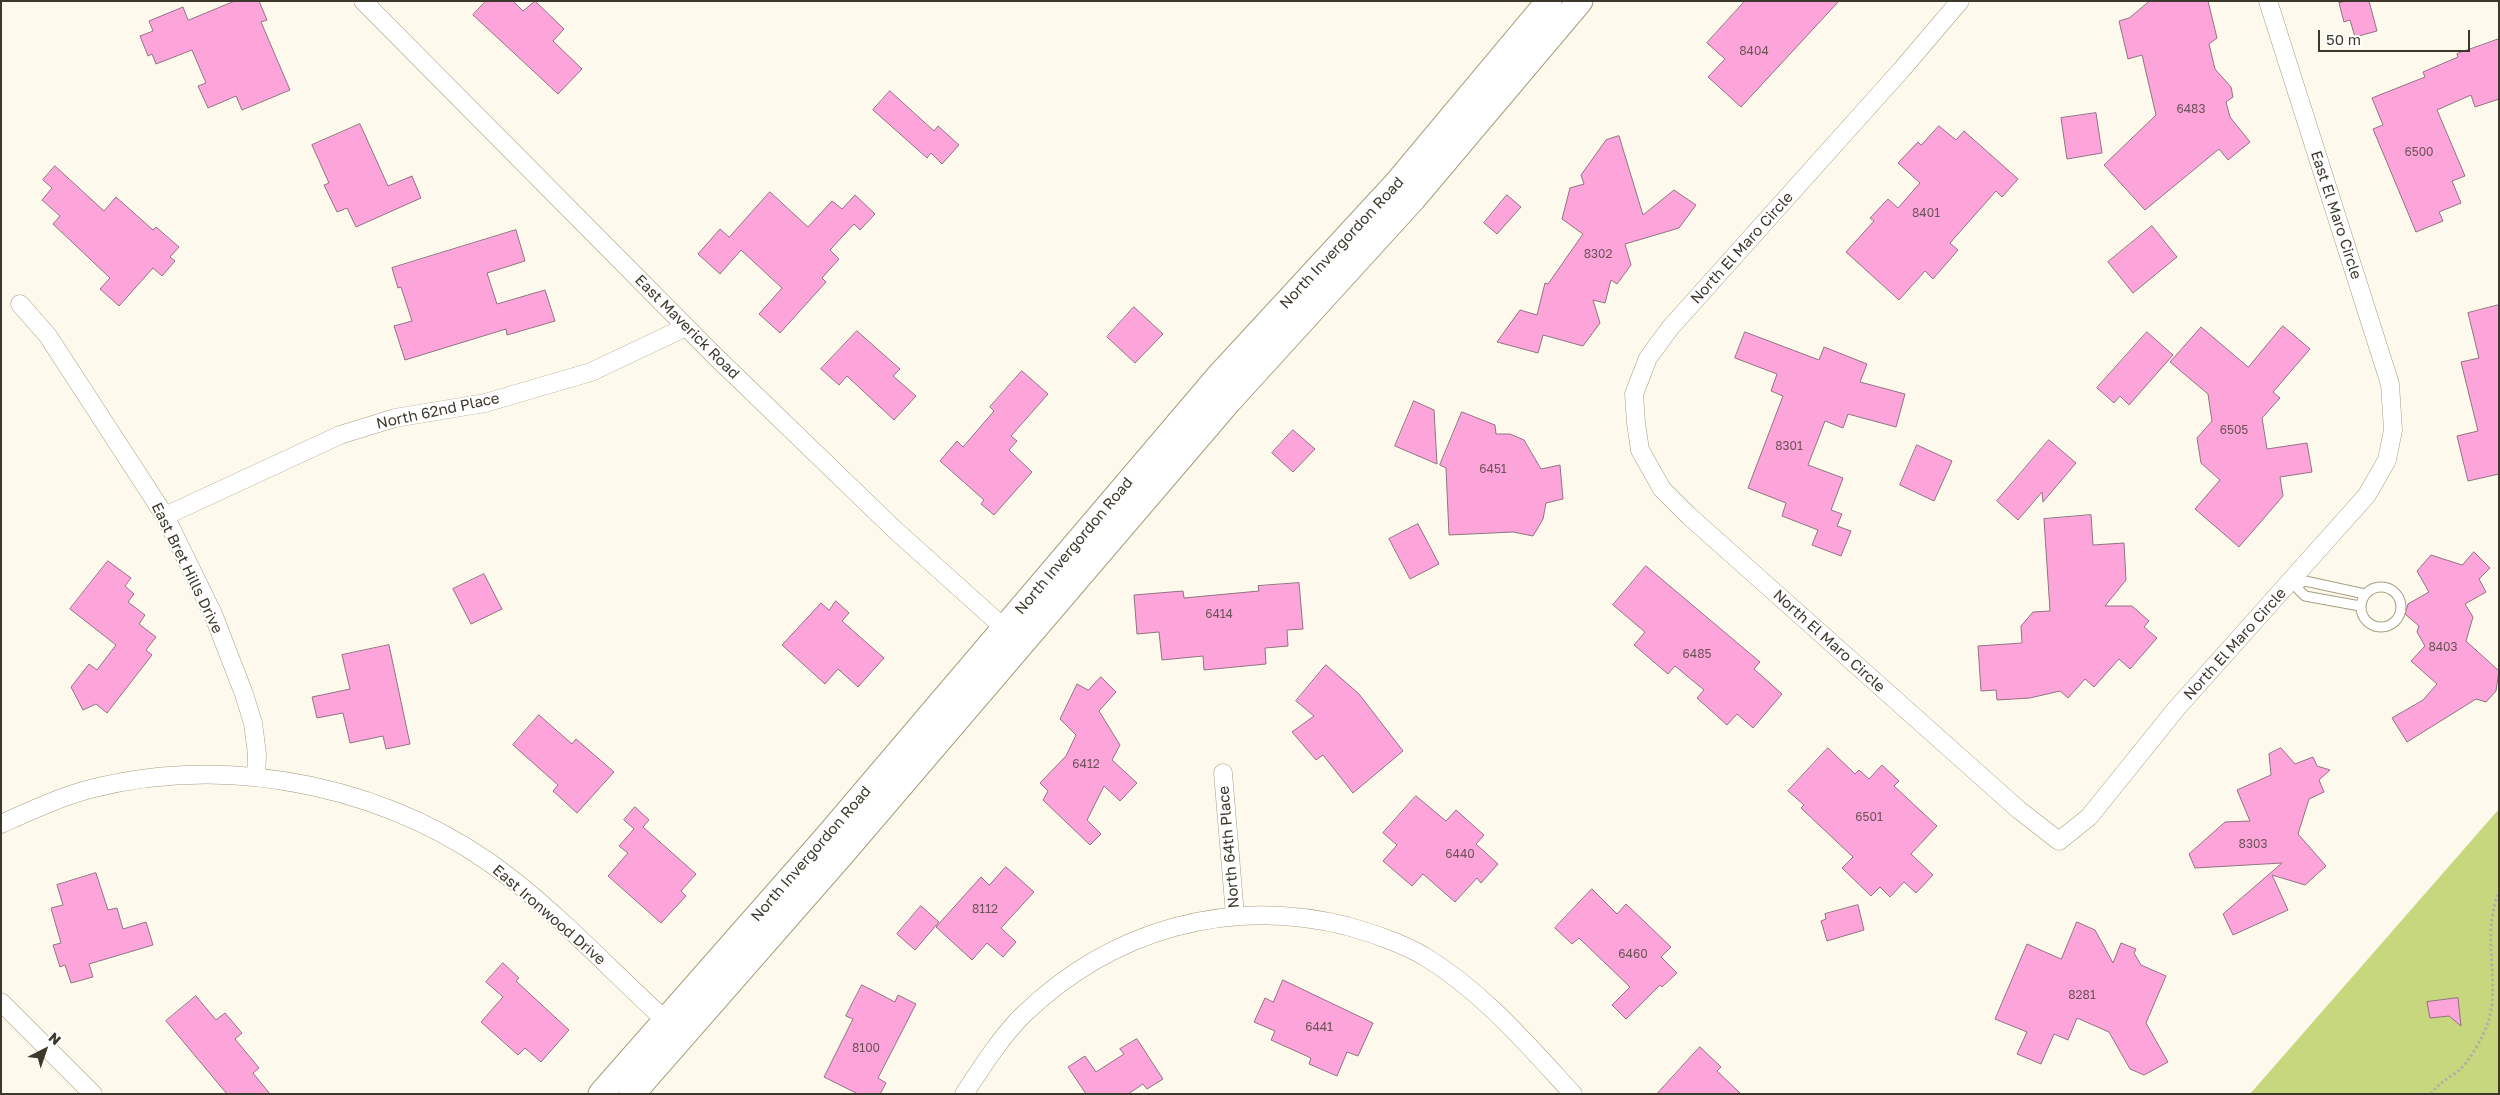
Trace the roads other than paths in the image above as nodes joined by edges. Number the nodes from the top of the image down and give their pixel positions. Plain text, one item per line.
1 (363, 1) edge
2 (1549, 1) edge
3 (1580, 1) edge
4 (1960, 1) edge
5 (2268, 1) edge
6 (20, 304) dead end
7 (686, 326) junction
8 (2393, 430) joint
9 (165, 516) junction
10 (2292, 585) junction
11 (2365, 594) junction
12 (2360, 606) junction
13 (1012, 636) junction
14 (1223, 773) dead end
15 (256, 777) junction
16 (1, 824) edge
17 (1236, 914) junction
18 (1, 1002) edge
19 (674, 1028) junction
20 (93, 1094) edge
21 (601, 1094) edge
22 (632, 1094) edge
23 (964, 1094) edge
24 (1573, 1094) edge

1 - 7 street, East Maverick Road
2 - 13 street, North Invergordon Road
3 - 13 street, North Invergordon Road
4 - 10 street, North El Maro Circle
5 - 8 street, East El Maro Circle
6 - 9 street, East Bret Hills Drive
7 - 9 street, North 62nd Place
7 - 13 street, East Maverick Road
8 - 10 street, North El Maro Circle
9 - 15 street, East Bret Hills Drive
10 - 11 lane
10 - 12 lane
11 - 12 lane
11 - 12 lane
13 - 19 street, North Invergordon Road
14 - 17 street, North 64th Place
15 - 16 street, East Ironwood Drive
15 - 19 street, East Ironwood Drive
17 - 23 street, North 64th Place
17 - 24 street
18 - 20 street
19 - 21 street, North Invergordon Road
19 - 22 street, North Invergordon Road

